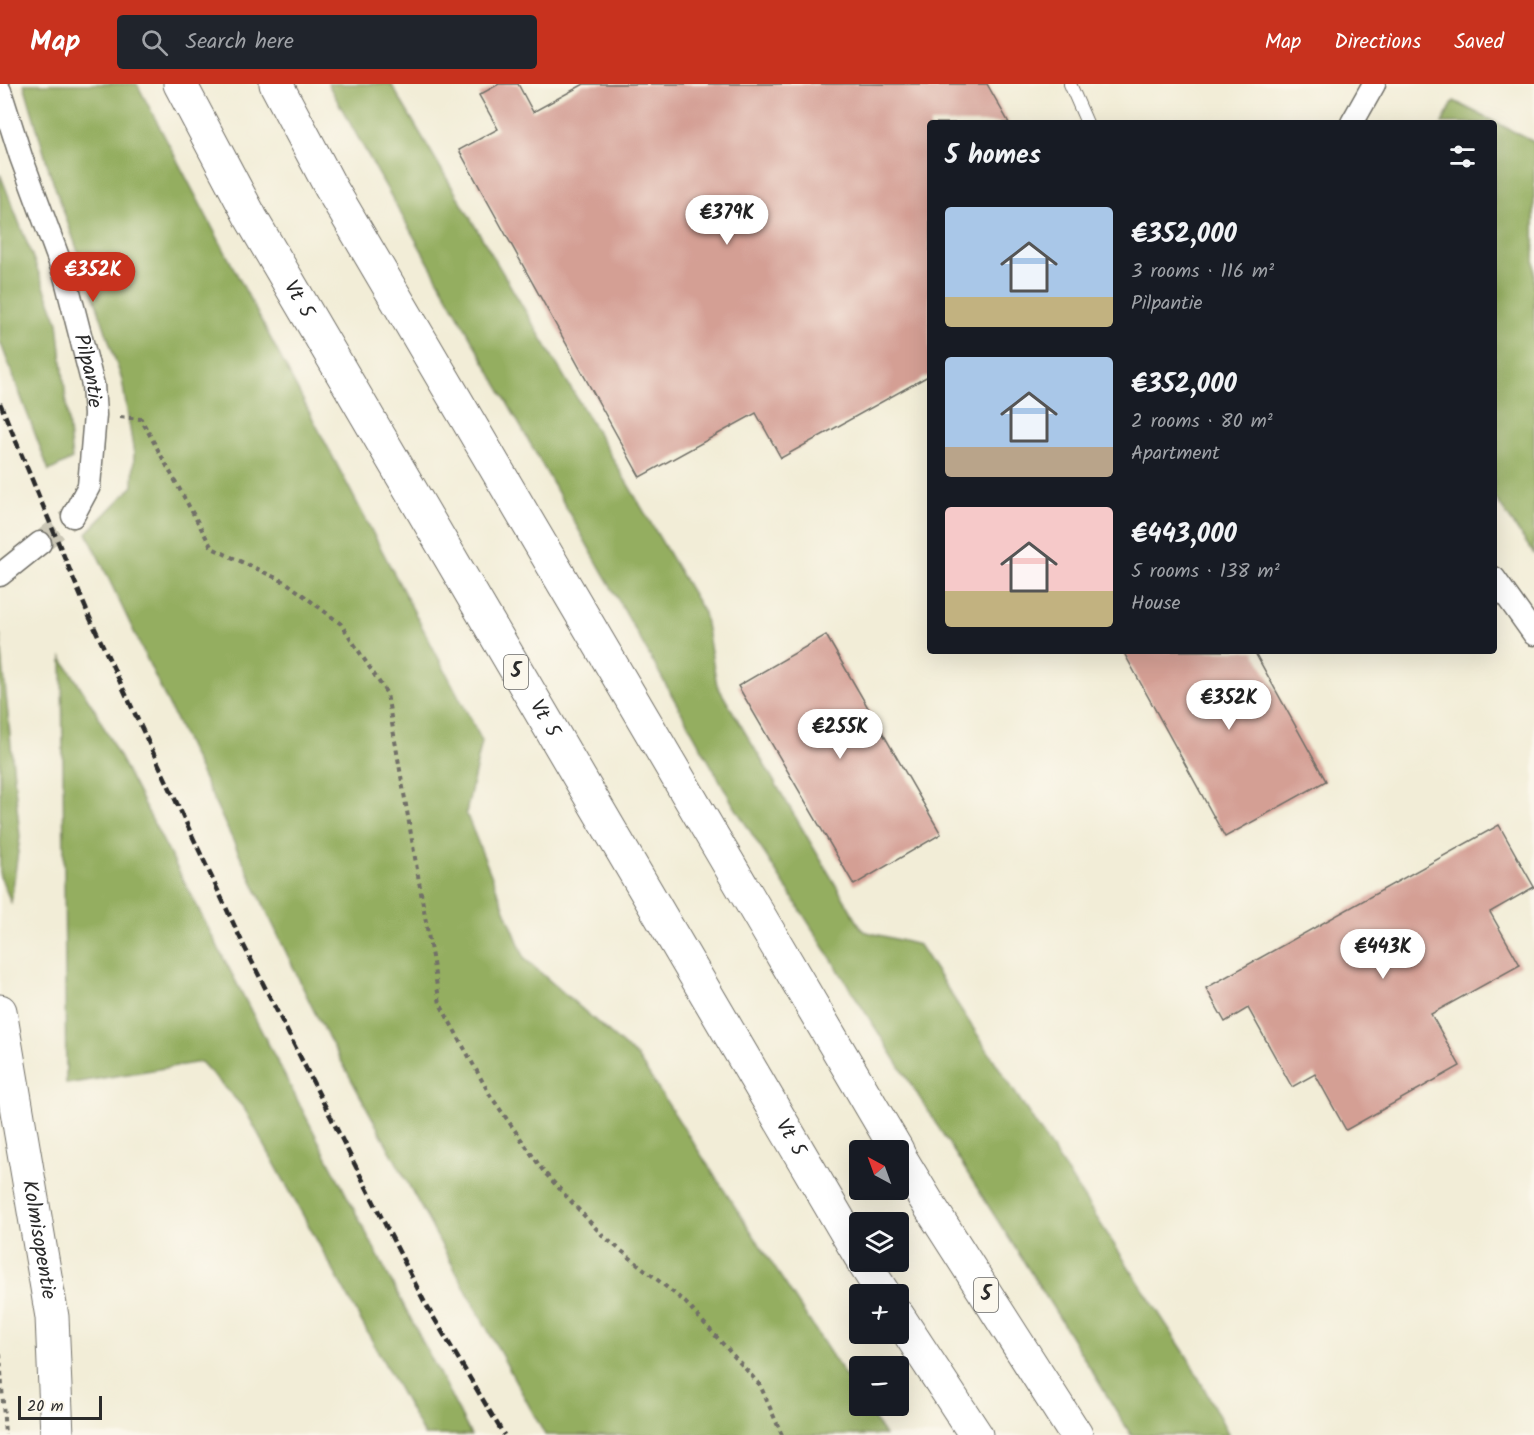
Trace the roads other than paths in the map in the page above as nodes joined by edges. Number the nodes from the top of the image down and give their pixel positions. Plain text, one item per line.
1 (180, 84) edge
2 (276, 84) edge
3 (1070, 84) edge
4 (1374, 84) edge
5 (0, 91) edge
6 (1086, 120) edge
7 (1354, 120) edge
8 (73, 516) tunnel mouth
9 (39, 543) tunnel mouth
10 (0, 575) edge
11 (1497, 582) edge
12 (1534, 634) edge
13 (0, 1011) edge
14 (891, 1140) edge
15 (909, 1171) edge
16 (849, 1237) edge
17 (909, 1333) edge
18 (57, 1435) edge
19 (975, 1435) edge
20 (1076, 1435) edge

1 - 16 main road, Vt 5 / 5
2 - 14 main road, 5
3 - 6 lane
4 - 7 street
5 - 8 street, Pilpantie
9 - 10 street
11 - 12 street
13 - 18 main road, Kolmisopentie
15 - 20 main road, 5
17 - 19 main road

